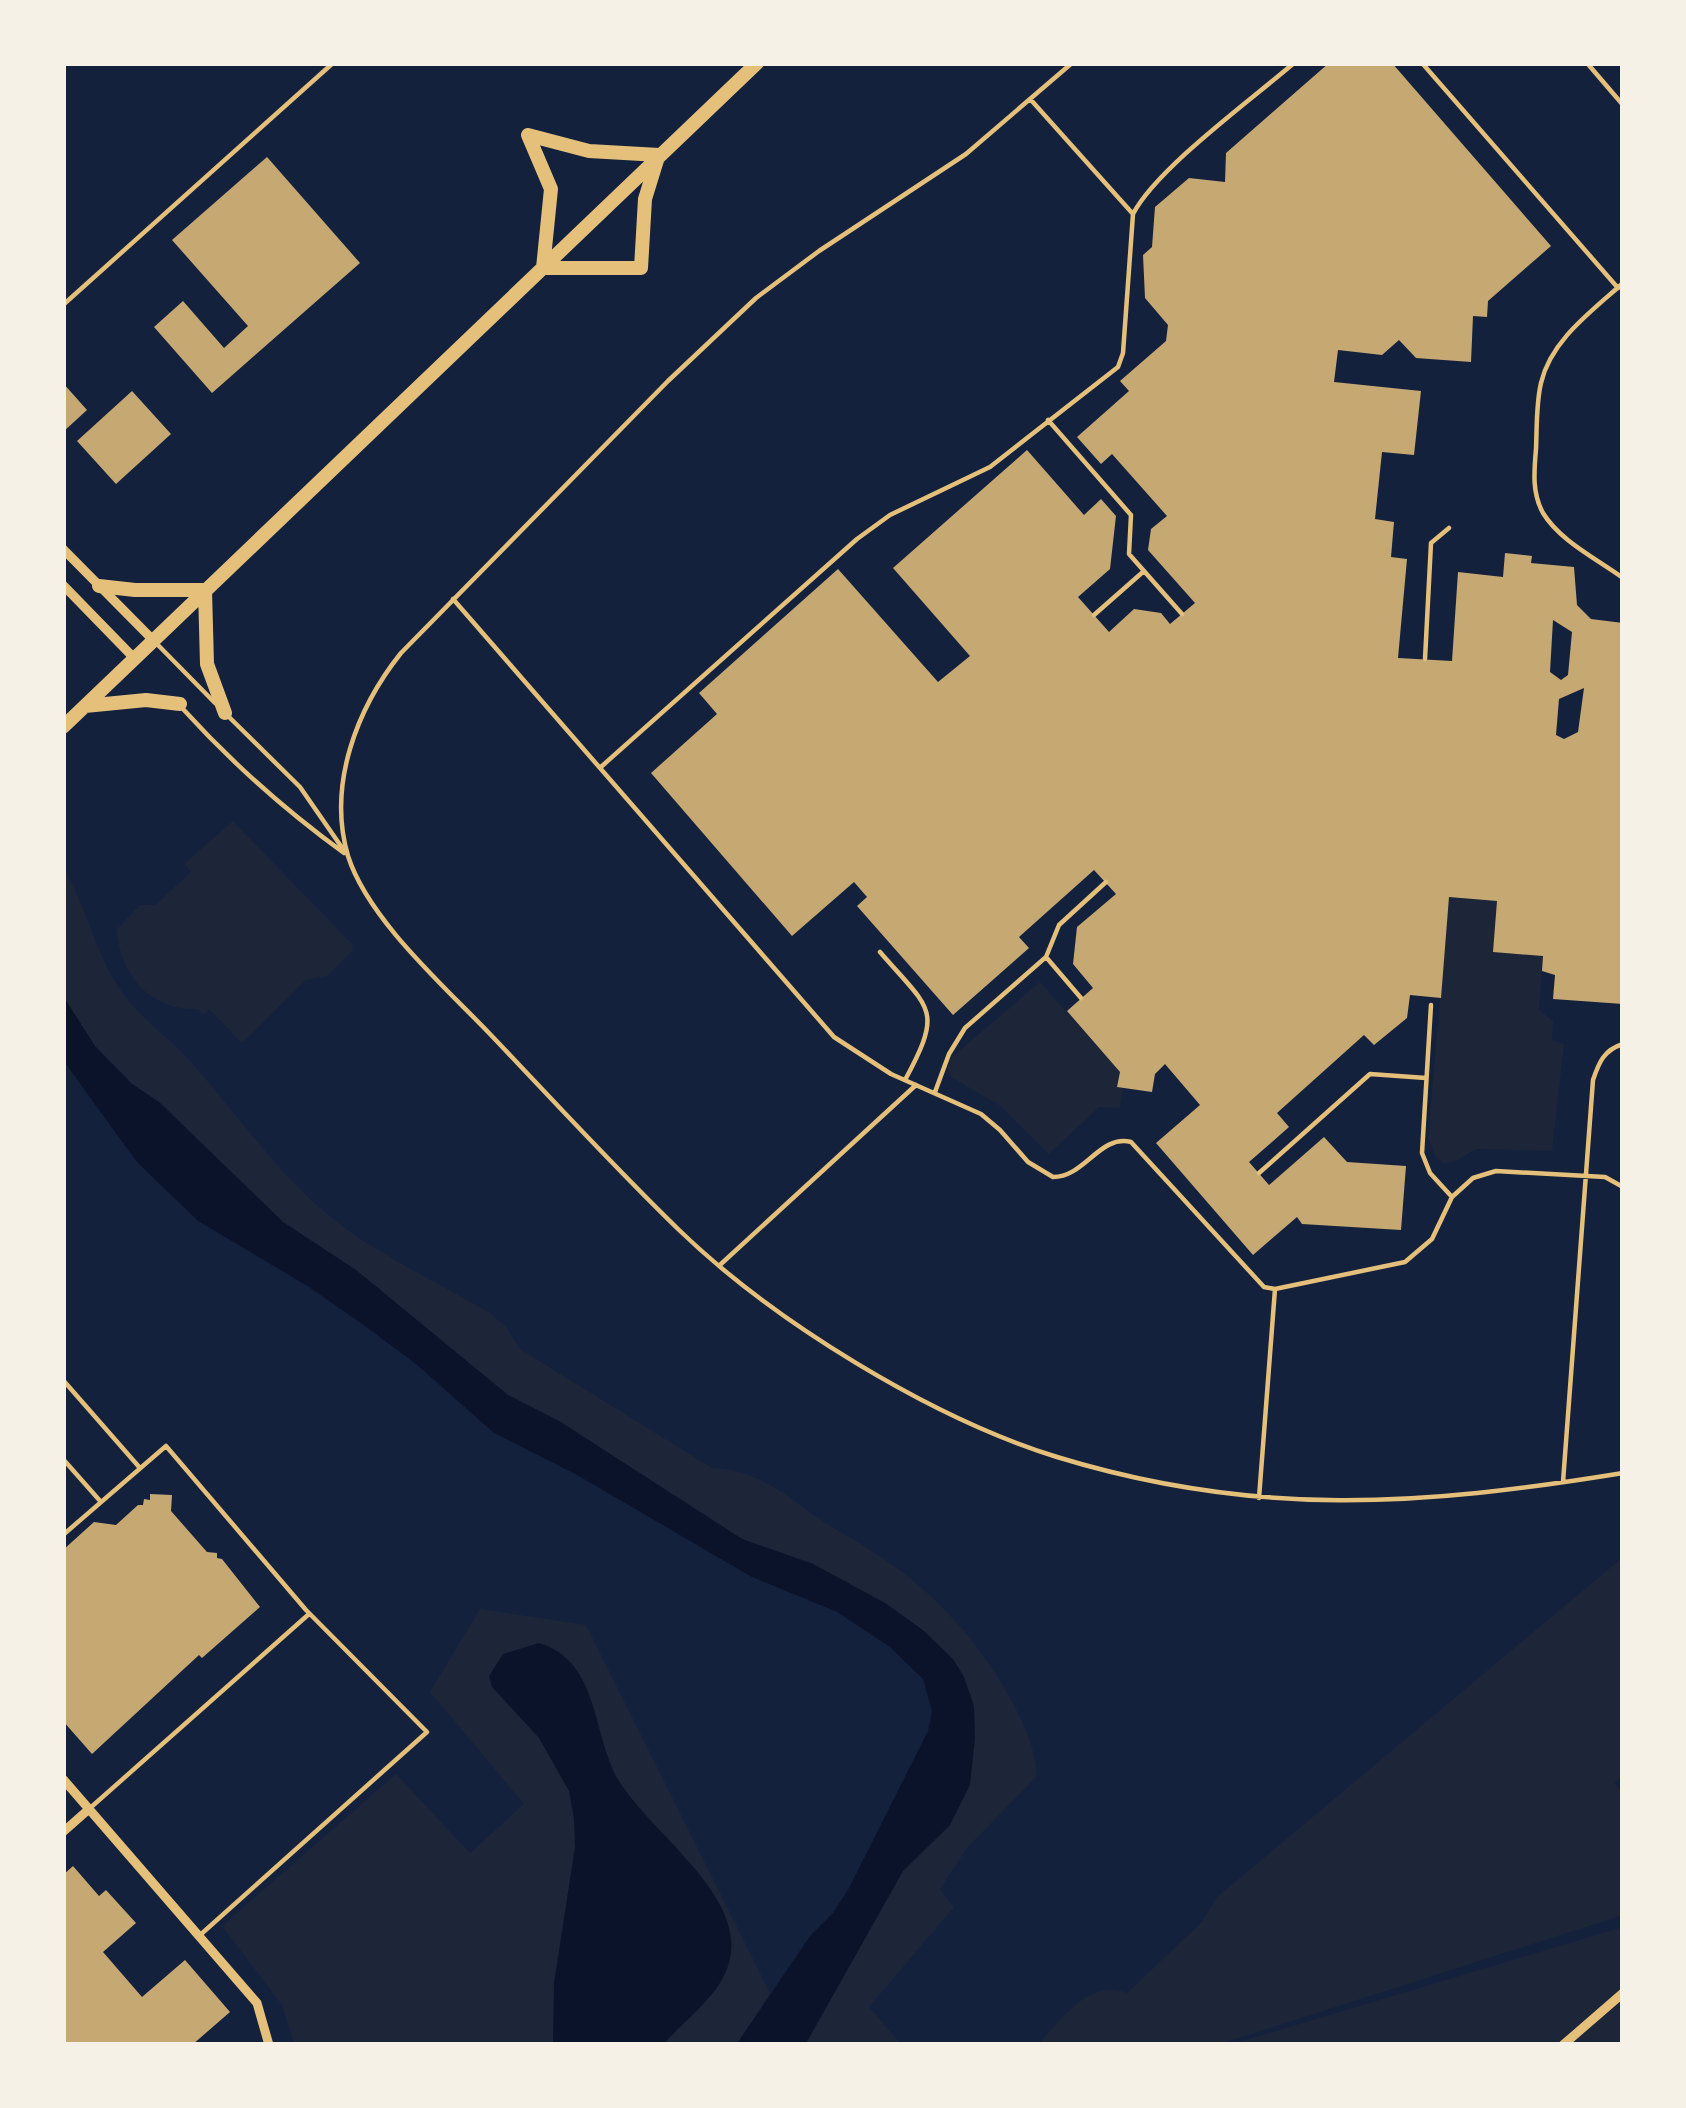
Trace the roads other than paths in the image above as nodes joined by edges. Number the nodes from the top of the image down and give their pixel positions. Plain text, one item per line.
1 (333, 63) edge
2 (757, 63) edge
3 (1072, 63) edge
4 (1294, 63) edge
5 (1422, 63) edge
6 (1587, 63) edge
7 (1031, 100) junction
8 (1623, 106) edge
9 (658, 155) junction
10 (1133, 214) junction
11 (543, 268) junction
12 (1620, 286) edge
13 (63, 305) edge
14 (1048, 420) junction
15 (1449, 528) dead end
16 (63, 549) edge
17 (1144, 571) junction
18 (1623, 578) edge
19 (63, 586) edge
20 (99, 586) junction
21 (205, 590) junction
22 (452, 599) junction
23 (1182, 614) dead end
24 (1094, 615) dead end
25 (153, 640) junction
26 (135, 658) junction
27 (1425, 659) dead end
28 (179, 704) joint
29 (86, 706) junction
30 (225, 713) junction
31 (63, 727) edge
32 (600, 768) junction
33 (349, 856) junction
34 (1106, 882) dead end
35 (880, 952) dead end
36 (1046, 958) junction
37 (1081, 998) dead end
38 (1431, 1005) dead end
39 (1623, 1043) edge
40 (1426, 1078) junction
41 (905, 1080) junction
42 (916, 1085) junction
43 (934, 1092) junction
44 (1258, 1173) dead end
45 (1584, 1176) junction
46 (1623, 1187) edge
47 (1452, 1197) junction
48 (720, 1265) junction
49 (1275, 1289) junction
50 (63, 1380) edge
51 (63, 1459) edge
52 (140, 1468) junction
53 (1623, 1473) edge
54 (1563, 1482) junction
55 (1259, 1498) junction
56 (101, 1502) junction
57 (63, 1534) edge
58 (310, 1614) junction
59 (63, 1779) edge
60 (89, 1810) junction
61 (63, 1832) edge
62 (199, 1936) junction
63 (1623, 1993) edge
64 (269, 2045) edge
65 (1563, 2045) edge

1 - 13 lane
2 - 9 main road
3 - 7 lane
4 - 10 lane
5 - 12 lane
6 - 8 lane
7 - 10 lane
7 - 22 lane
9 - 11 main road
9 - 11 main road
9 - 11 main road
10 - 14 lane
11 - 21 main road
12 - 18 lane
14 - 17 lane
14 - 32 lane
15 - 27 lane
16 - 20 street
17 - 23 lane
17 - 24 lane
19 - 26 street
20 - 21 main road
20 - 25 street
21 - 25 main road
21 - 30 main road
22 - 32 lane
22 - 33 lane
25 - 26 main road
25 - 30 lane
26 - 29 main road
28 - 29 main road
28 - 33 lane
29 - 31 main road
30 - 33 lane
32 - 41 lane
33 - 48 lane
34 - 36 lane
35 - 41 lane
36 - 37 lane
36 - 43 lane
38 - 40 lane
39 - 45 lane
40 - 44 lane
40 - 47 lane
41 - 42 lane
42 - 43 lane
42 - 48 lane
43 - 49 lane
45 - 46 lane
45 - 47 lane
45 - 54 lane
47 - 49 lane
48 - 55 lane
49 - 55 lane
50 - 52 lane
51 - 56 lane
52 - 56 lane
52 - 58 lane
53 - 54 lane
54 - 55 lane
56 - 57 lane
58 - 60 lane
58 - 62 lane
59 - 60 street
60 - 61 street
60 - 62 street
62 - 64 street
63 - 65 street

